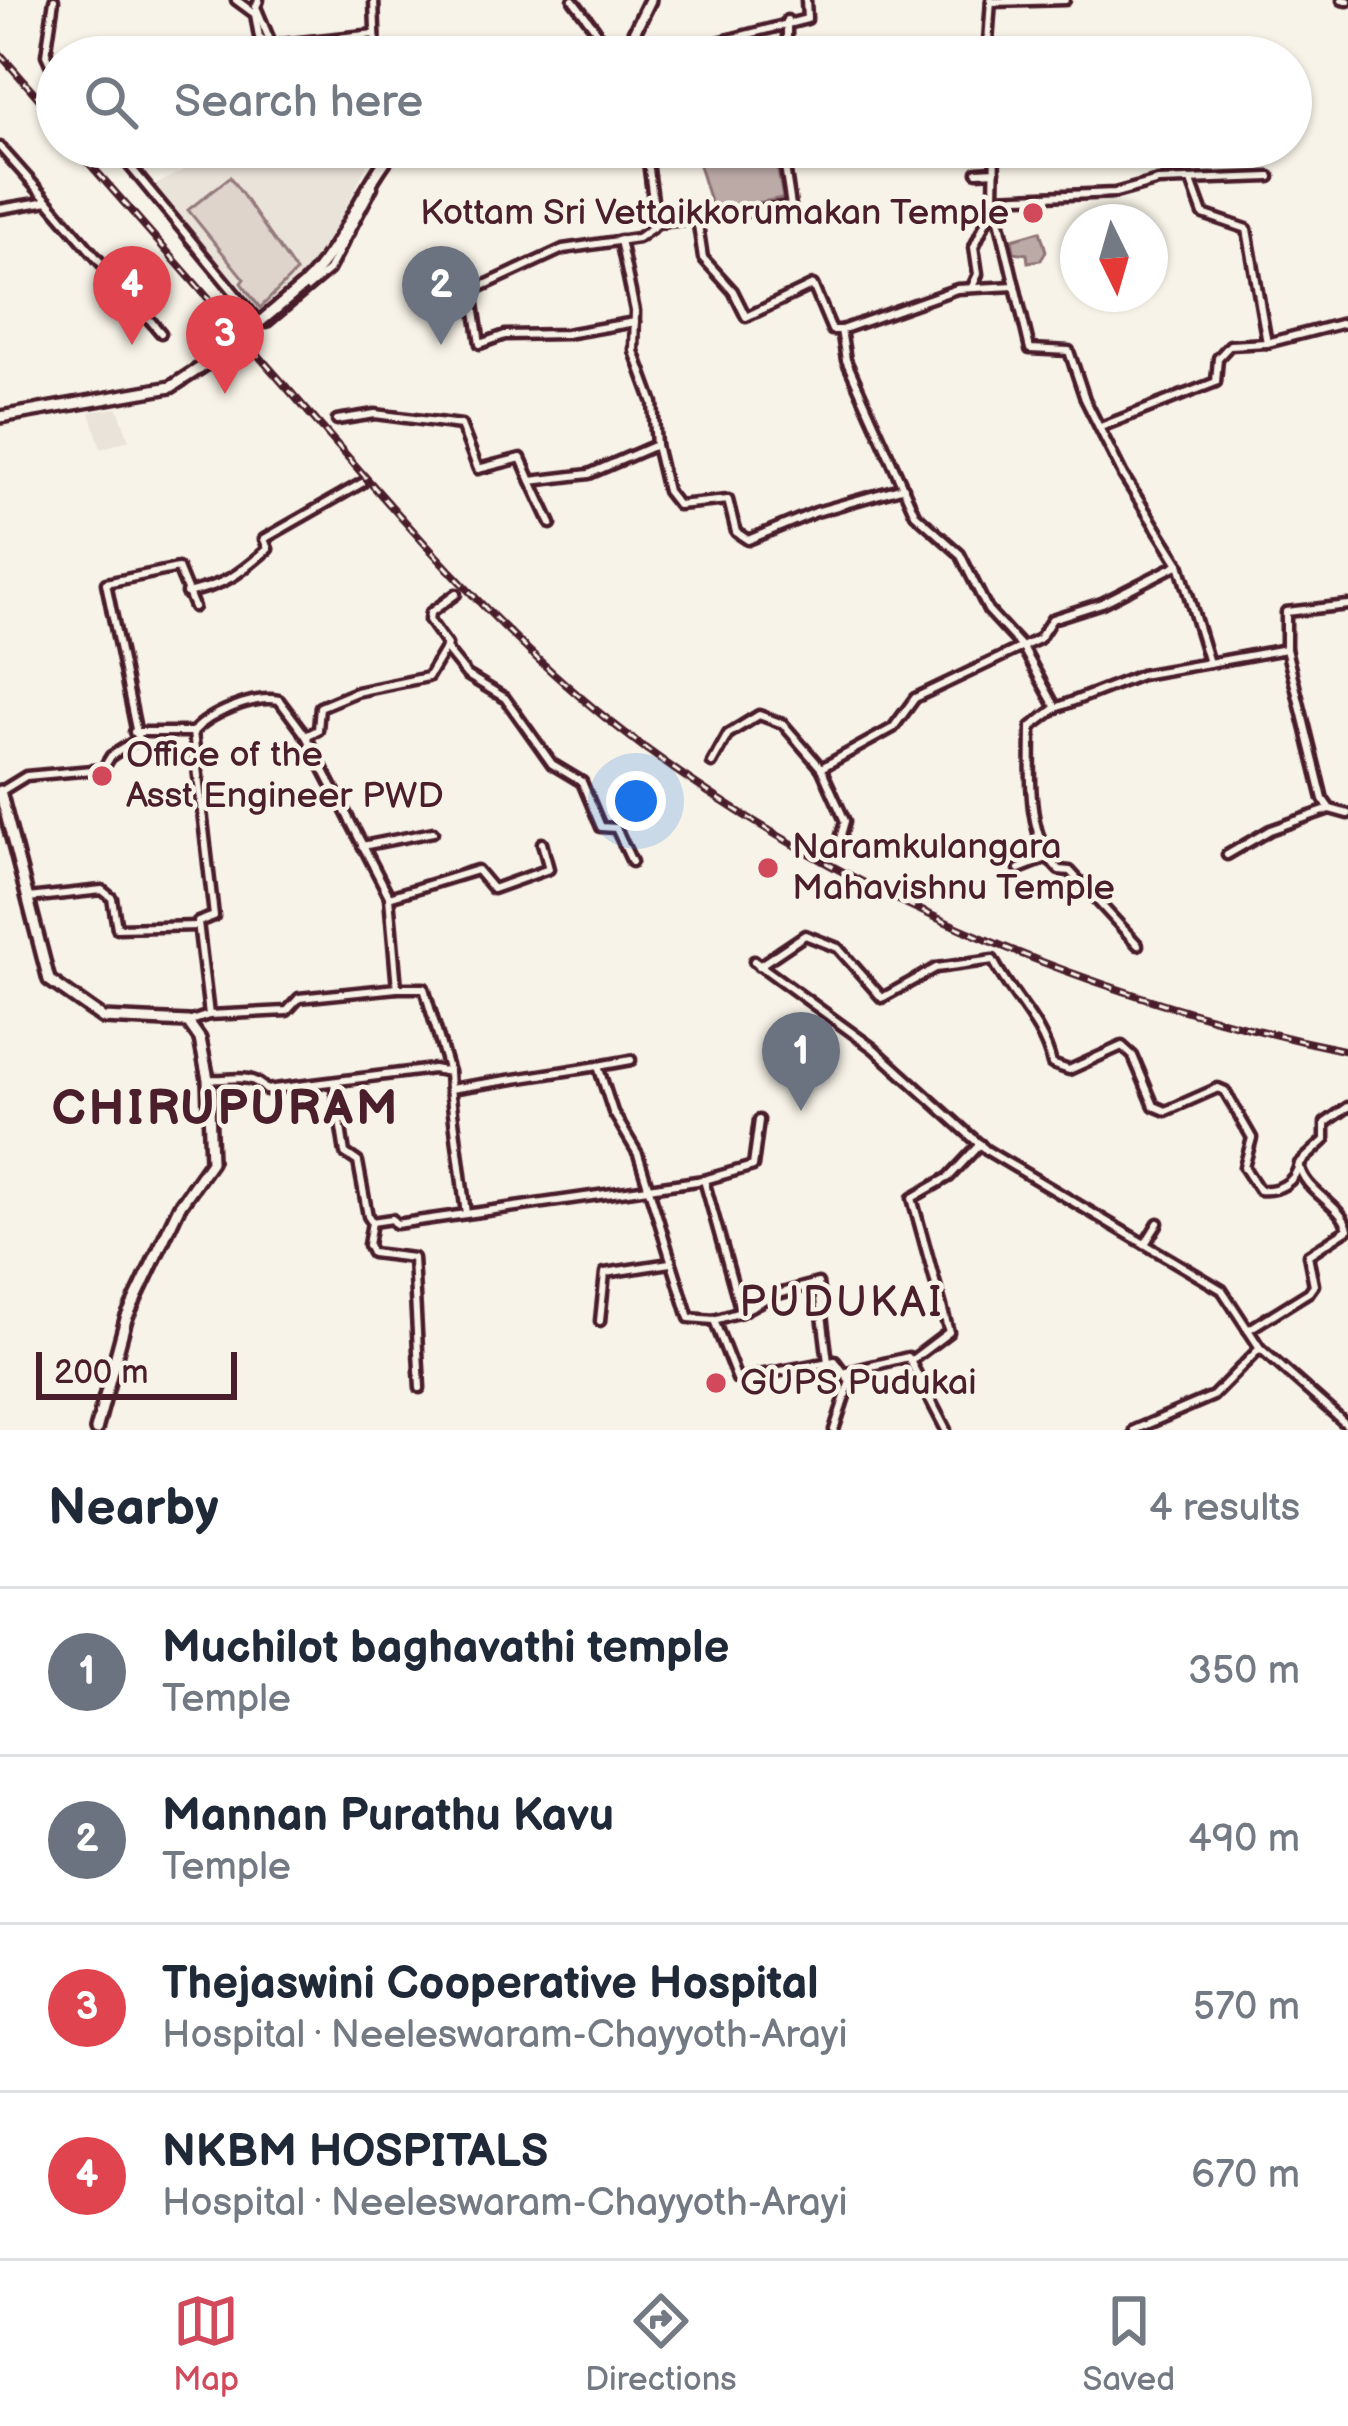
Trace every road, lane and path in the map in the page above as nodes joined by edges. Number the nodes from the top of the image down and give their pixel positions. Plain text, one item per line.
1 (54, 0) edge
2 (236, 0) edge
3 (259, 0) edge
4 (374, 0) edge
5 (572, 0) edge
6 (650, 0) edge
7 (806, 0) edge
8 (1065, 0) edge
9 (991, 1) edge
10 (787, 20) junction
11 (375, 34) joint
12 (49, 36) edge
13 (259, 36) edge
14 (267, 36) edge
15 (354, 36) edge
16 (598, 36) edge
17 (632, 36) edge
18 (732, 36) edge
19 (787, 36) edge
20 (988, 36) edge
21 (0, 147) edge
22 (130, 168) edge
23 (378, 168) edge
24 (648, 168) edge
25 (785, 168) edge
26 (376, 171) junction
27 (995, 171) joint
28 (977, 172) dead end
29 (1270, 177) dead end
30 (1191, 181) junction
31 (994, 200) junction
32 (48, 201) junction
33 (0, 209) edge
34 (698, 218) junction
35 (658, 223) junction
36 (620, 240) junction
37 (1016, 286) junction
38 (969, 289) junction
39 (635, 322) junction
40 (1348, 322) edge
41 (842, 330) junction
42 (161, 333) dead end
43 (1267, 343) junction
44 (0, 417) edge
45 (337, 420) dead end
46 (1103, 426) junction
47 (656, 445) junction
48 (531, 481) junction
49 (362, 483) dead end
50 (904, 487) junction
51 (551, 524) dead end
52 (1179, 564) junction
53 (186, 593) junction
54 (456, 594) dead end
55 (1348, 604) edge
56 (194, 607) dead end
57 (1023, 648) junction
58 (446, 649) junction
59 (1286, 649) junction
60 (1209, 663) junction
61 (1056, 708) junction
62 (134, 732) junction
63 (193, 732) junction
64 (306, 736) junction
65 (712, 763) dead end
66 (821, 768) junction
67 (0, 792) edge
68 (1330, 809) junction
69 (1348, 814) edge
70 (6, 831) edge
71 (433, 832) dead end
72 (839, 842) dead end
73 (542, 843) dead end
74 (362, 847) junction
75 (1227, 854) dead end
76 (1047, 858) junction
77 (632, 862) dead end
78 (1019, 869) dead end
79 (389, 897) junction
80 (28, 898) junction
81 (199, 926) junction
82 (1138, 945) dead end
83 (397, 988) junction
84 (209, 1015) junction
85 (188, 1022) junction
86 (631, 1060) dead end
87 (598, 1066) junction
88 (448, 1072) junction
89 (208, 1079) junction
90 (334, 1081) junction
91 (450, 1089) junction
92 (1348, 1107) edge
93 (759, 1120) dead end
94 (980, 1144) junction
95 (1299, 1164) junction
96 (704, 1180) junction
97 (650, 1189) junction
98 (466, 1214) junction
99 (372, 1222) junction
100 (1158, 1223) dead end
101 (1145, 1244) junction
102 (670, 1264) junction
103 (741, 1312) junction
104 (714, 1319) junction
105 (600, 1321) dead end
106 (1248, 1330) junction
107 (1260, 1348) junction
108 (912, 1360) junction
109 (828, 1362) junction
110 (846, 1372) junction
111 (420, 1388) dead end
112 (1348, 1426) edge
113 (96, 1430) edge
114 (834, 1430) edge
115 (946, 1430) edge
116 (1134, 1430) edge

1 - 12 street
2 - 13 street
3 - 14 street
4 - 11 street
5 - 16 street
6 - 17 main road
7 - 10 street
8 - 9 street
9 - 20 street
10 - 18 street
10 - 19 street
11 - 15 street
21 - 32 street
22 - 26 street
23 - 26 main road
24 - 35 street
25 - 34 street
26 - 44 main road, bridge
27 - 28 street
27 - 31 street
29 - 30 street
30 - 31 street
30 - 43 street
31 - 37 street
31 - 38 street
32 - 33 street
32 - 42 street
34 - 35 street
34 - 41 street
35 - 36 street
36 - 39 street
36 - 39 street
37 - 38 street
37 - 46 street
38 - 41 street
39 - 47 street
40 - 43 street
41 - 50 street
43 - 46 street
45 - 48 street
46 - 52 street
47 - 48 street
47 - 50 street
48 - 51 street
49 - 53 street
50 - 57 street
52 - 57 street
52 - 60 street
53 - 56 street
53 - 62 street
54 - 58 street
55 - 59 street
57 - 61 street
57 - 66 street
58 - 64 street
58 - 77 street
59 - 60 street
59 - 68 street
60 - 61 street
61 - 76 street
62 - 63 street
62 - 67 street
63 - 64 street
63 - 81 street
64 - 74 street
65 - 66 street
66 - 72 street
67 - 70 main road
68 - 69 street
68 - 75 street
70 - 80 main road
71 - 74 street
73 - 79 street
74 - 79 street
76 - 78 street
76 - 82 street
79 - 83 street
80 - 81 street
80 - 85 main road
81 - 84 street
83 - 84 street
83 - 88 street
84 - 85 street
85 - 89 main road
86 - 87 street
87 - 91 street
87 - 97 street
88 - 90 street
88 - 91 street
89 - 90 street
89 - 113 main road
90 - 99 street
91 - 98 street
92 - 95 street
93 - 96 street
94 - 95 street
94 - 101 street
94 - 108 street
95 - 106 street
96 - 97 street
96 - 103 street
97 - 98 street
97 - 102 street
98 - 99 street
99 - 111 street
100 - 101 street
101 - 106 street
102 - 104 street
102 - 105 street
103 - 104 street
103 - 109 street
104 - 109 street
106 - 107 street
107 - 112 street
107 - 116 street
108 - 110 street
108 - 115 street
109 - 110 street
110 - 114 street

